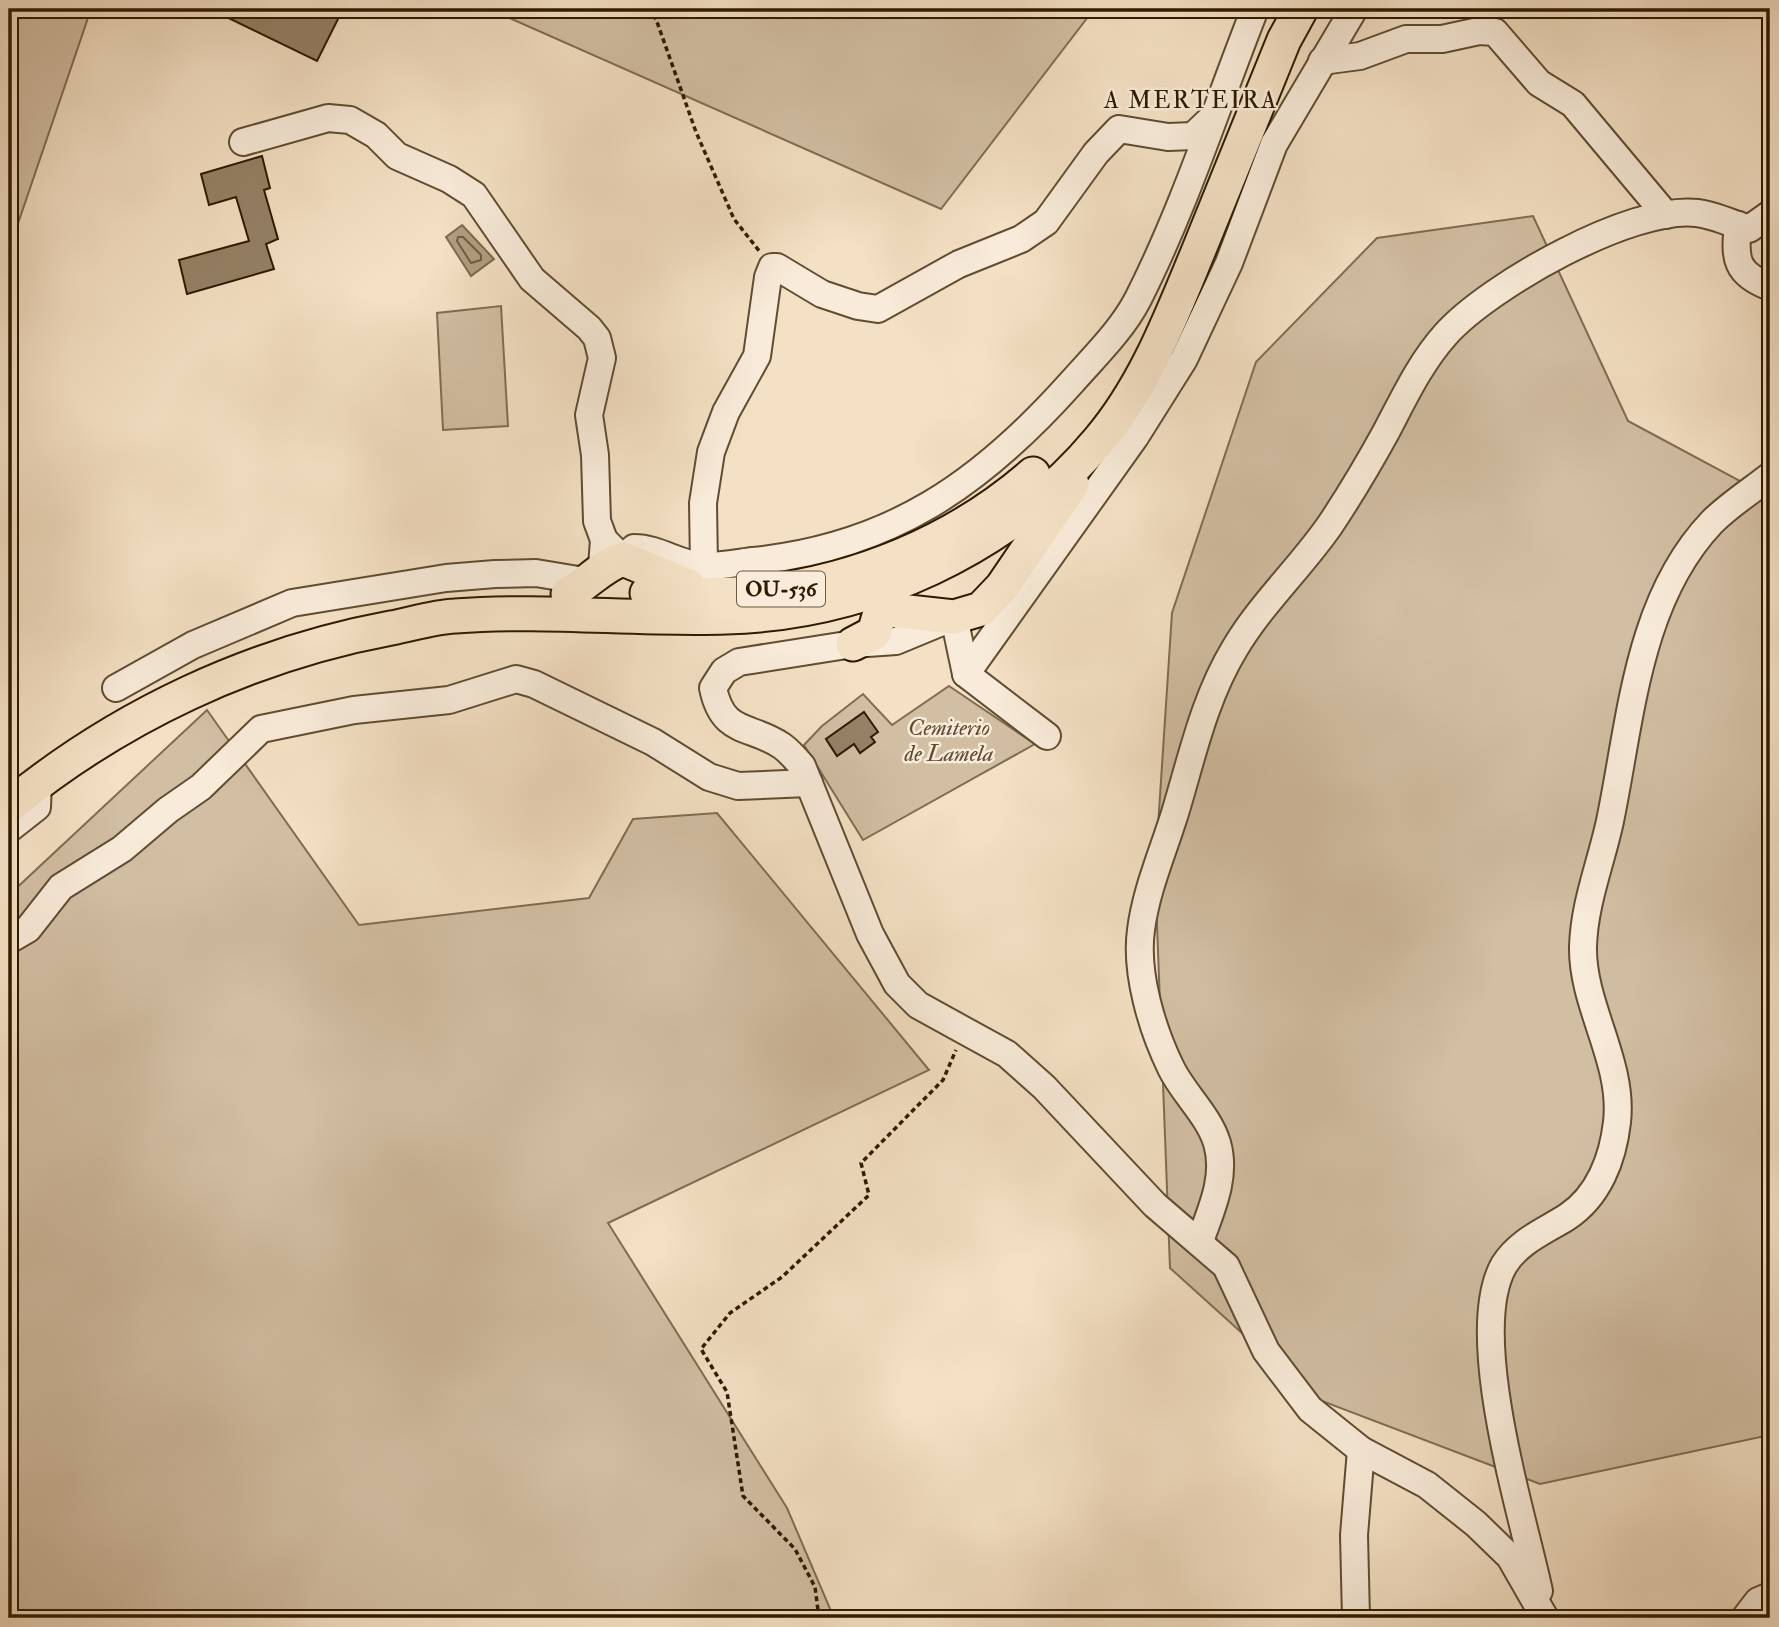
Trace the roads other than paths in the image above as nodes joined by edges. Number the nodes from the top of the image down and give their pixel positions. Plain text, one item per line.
1 (1255, 9) edge
2 (1283, 9) edge
3 (1301, 9) edge
4 (1354, 9) edge
5 (1322, 61) junction
6 (1213, 117) junction
7 (243, 142) dead end
8 (1770, 214) edge
9 (1666, 215) junction
10 (1738, 225) junction
11 (1770, 286) edge
12 (1089, 436) junction
13 (1770, 477) edge
14 (976, 537) junction
15 (704, 566) junction
16 (600, 567) junction
17 (1012, 591) junction
18 (626, 593) junction
19 (875, 594) junction
20 (732, 601) junction
21 (954, 617) junction
22 (853, 644) junction
23 (966, 674) junction
24 (116, 688) dead end
25 (1047, 736) dead end
26 (809, 783) junction
27 (23, 784) edge
28 (9, 806) edge
29 (9, 829) edge
30 (9, 940) edge
31 (1200, 1241) junction
32 (1361, 1450) junction
33 (1770, 1596) edge
34 (1356, 1618) edge
35 (1545, 1618) edge
36 (1745, 1618) edge

1 - 6 street
2 - 12 main road, OU-536
3 - 12 main road, OU-536
4 - 5 street
5 - 9 street
5 - 17 street
6 - 15 street
6 - 15 street
7 - 16 street
8 - 10 street
9 - 10 street
9 - 31 street
10 - 11 street
12 - 14 main road
12 - 17 main road
12 - 20 main road, OU-536
13 - 35 street
14 - 17 main road
14 - 19 main road
15 - 16 street
16 - 18 main road, OU-536
16 - 18 main road
16 - 20 main road
16 - 24 street
16 - 27 main road, OU-536
17 - 21 main road
17 - 23 street
18 - 20 main road, OU-536
19 - 20 main road
19 - 21 main road
19 - 22 main road
20 - 27 main road, OU-536
21 - 22 street
21 - 23 street
22 - 26 street
23 - 25 street
26 - 30 street
26 - 31 street
27 - 28 main road, OU-536
27 - 29 street
31 - 32 street
32 - 34 street
32 - 35 street
33 - 36 street

